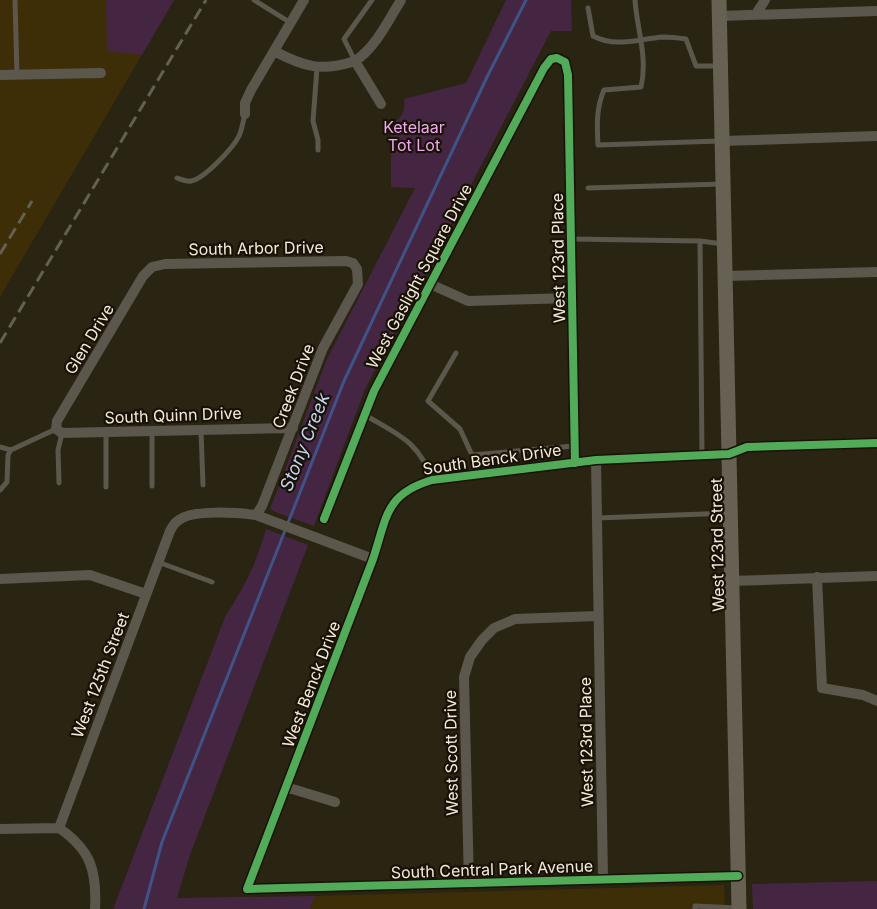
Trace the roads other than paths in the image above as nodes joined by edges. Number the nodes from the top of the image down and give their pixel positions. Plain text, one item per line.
1 (15, 0) edge
2 (254, 0) edge
3 (304, 0) edge
4 (372, 0) edge
5 (401, 0) edge
6 (635, 0) edge
7 (765, 0) edge
8 (588, 8) dead end
9 (720, 8) edge
10 (877, 11) edge
11 (756, 14) junction
12 (291, 23) junction
13 (642, 41) junction
14 (274, 51) junction
15 (557, 58) joint
16 (355, 61) junction
17 (721, 66) junction
18 (317, 68) junction
19 (101, 73) dead end
20 (0, 75) edge
21 (17, 75) junction
22 (381, 104) dead end
23 (245, 114) joint
24 (877, 136) edge
25 (722, 141) junction
26 (318, 150) dead end
27 (177, 178) dead end
28 (723, 184) junction
29 (588, 188) dead end
30 (571, 239) junction
31 (700, 241) junction
32 (724, 245) junction
33 (152, 267) joint
34 (357, 269) joint
35 (877, 272) edge
36 (725, 276) junction
37 (430, 284) junction
38 (572, 298) junction
39 (456, 353) dead end
40 (364, 415) junction
41 (293, 428) junction
42 (201, 429) junction
43 (152, 430) junction
44 (59, 431) junction
45 (106, 432) junction
46 (877, 443) edge
47 (575, 446) junction
48 (0, 447) edge
49 (11, 450) junction
50 (729, 454) junction
51 (471, 455) junction
52 (702, 455) junction
53 (596, 460) junction
54 (575, 463) junction
55 (474, 475) junction
56 (432, 480) junction
57 (59, 483) dead end
58 (202, 485) dead end
59 (152, 486) dead end
60 (106, 487) dead end
61 (0, 490) edge
62 (404, 491) joint
63 (730, 513) junction
64 (256, 515) junction
65 (597, 518) junction
66 (324, 519) dead end
67 (372, 559) junction
68 (158, 562) junction
69 (877, 576) edge
70 (817, 577) junction
71 (0, 579) edge
72 (732, 581) junction
73 (212, 582) dead end
74 (146, 594) junction
75 (598, 616) junction
76 (877, 700) edge
77 (286, 787) junction
78 (335, 802) dead end
79 (59, 828) junction
80 (0, 829) edge
81 (738, 876) junction
82 (603, 879) junction
83 (469, 884) junction
84 (247, 889) joint
85 (695, 907) edge
86 (739, 908) edge
87 (95, 909) edge

1 - 21 lane
2 - 12 lane
3 - 12 street
4 - 16 lane
5 - 16 street
6 - 13 lane
7 - 11 street
8 - 13 lane
9 - 11 street
9 - 17 street, West 123rd Street
10 - 11 street
12 - 14 street
13 - 17 lane
13 - 25 lane
14 - 18 street
14 - 23 street
15 - 30 street, West 123rd Place
15 - 37 street, West Gaslight Square Drive
16 - 18 street
16 - 22 street
17 - 25 street, West 123rd Street
18 - 26 lane
19 - 21 street
20 - 21 street
23 - 27 lane
24 - 25 street
25 - 28 street, West 123rd Street
28 - 29 lane
28 - 32 street, West 123rd Street
30 - 31 lane
30 - 38 street, West 123rd Place
31 - 32 lane
31 - 52 lane
32 - 36 street, West 123rd Street
33 - 34 street, South Arbor Drive
33 - 44 street, Glen Drive
34 - 41 street, Creek Drive
35 - 36 street
36 - 50 street, West 123rd Street
37 - 38 street
37 - 40 street, West Gaslight Square Drive
38 - 47 street, West 123rd Place
39 - 51 lane
40 - 56 lane
40 - 66 street, West Gaslight Square Drive
41 - 42 street, South Quinn Drive
41 - 64 street, Creek Drive
42 - 43 street, South Quinn Drive
42 - 58 lane
43 - 45 street, South Quinn Drive
43 - 59 lane
44 - 45 street, South Quinn Drive
44 - 49 lane
44 - 57 lane
45 - 60 lane
46 - 50 street, South Benck Drive
47 - 51 lane
47 - 54 street, West 123rd Place
48 - 49 lane
49 - 61 lane
50 - 52 street, South Benck Drive
50 - 63 street, West 123rd Street
51 - 55 lane
52 - 53 street, South Benck Drive
53 - 54 street, South Benck Drive
53 - 65 street, West 123rd Place
54 - 55 street, South Benck Drive
55 - 56 street, South Benck Drive
56 - 62 street, South Benck Drive
62 - 67 street, West Benck Drive
63 - 65 lane
63 - 72 street, West 123rd Street
64 - 67 street, West 125th Street
64 - 68 street, West 125th Street
65 - 75 street, West 123rd Place
67 - 77 street, West Benck Drive
68 - 73 lane
68 - 74 street, West 125th Street
69 - 70 street
70 - 72 street
70 - 76 street
71 - 74 street
72 - 81 street, West 123rd Street
74 - 79 street, West 125th Street
75 - 82 street, West 123rd Place
75 - 83 street, West Scott Drive
77 - 78 street
77 - 84 street, West Benck Drive
79 - 80 street
79 - 87 street
81 - 82 street, South Central Park Avenue
81 - 86 street, West 123rd Street
82 - 83 street, South Central Park Avenue
83 - 84 street, South Central Park Avenue
85 - 86 lane

